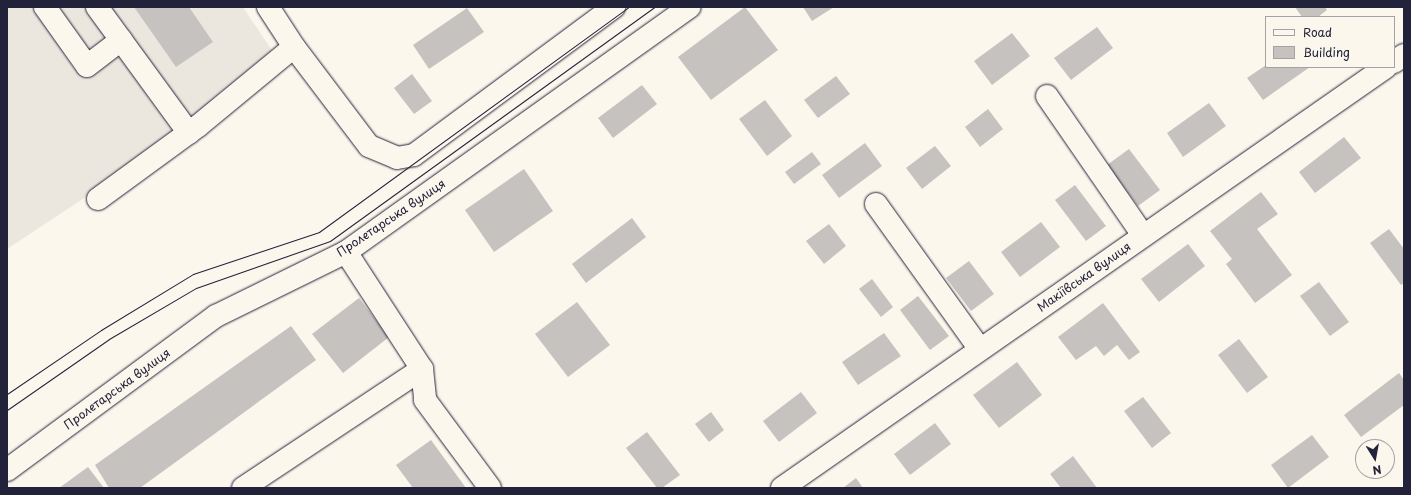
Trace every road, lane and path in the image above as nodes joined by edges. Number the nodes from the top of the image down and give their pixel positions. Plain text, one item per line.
1 (45, 7) edge
2 (97, 7) edge
3 (268, 7) edge
4 (614, 7) edge
5 (689, 7) edge
6 (121, 40) junction
7 (294, 47) junction
8 (1404, 55) edge
9 (1395, 61) edge
10 (1385, 68) edge
11 (1047, 96) dead end
12 (189, 133) junction
13 (98, 199) dead end
14 (876, 204) dead end
15 (1143, 235) junction
16 (346, 252) junction
17 (980, 349) junction
18 (422, 369) junction
19 (7, 470) edge
20 (243, 488) edge
21 (490, 488) edge
22 (782, 488) edge

1 - 6 street
2 - 6 street
3 - 7 street
4 - 7 street
5 - 16 street, Пролетарська вулиця
6 - 12 street
7 - 12 street
8 - 9 street
10 - 15 street, Макіївська вулиця
11 - 15 street
12 - 13 street
14 - 17 street
15 - 17 street, Макіївська вулиця
16 - 18 street
16 - 19 street, Пролетарська вулиця
17 - 22 street, Макіївська вулиця
18 - 20 street
18 - 21 street

